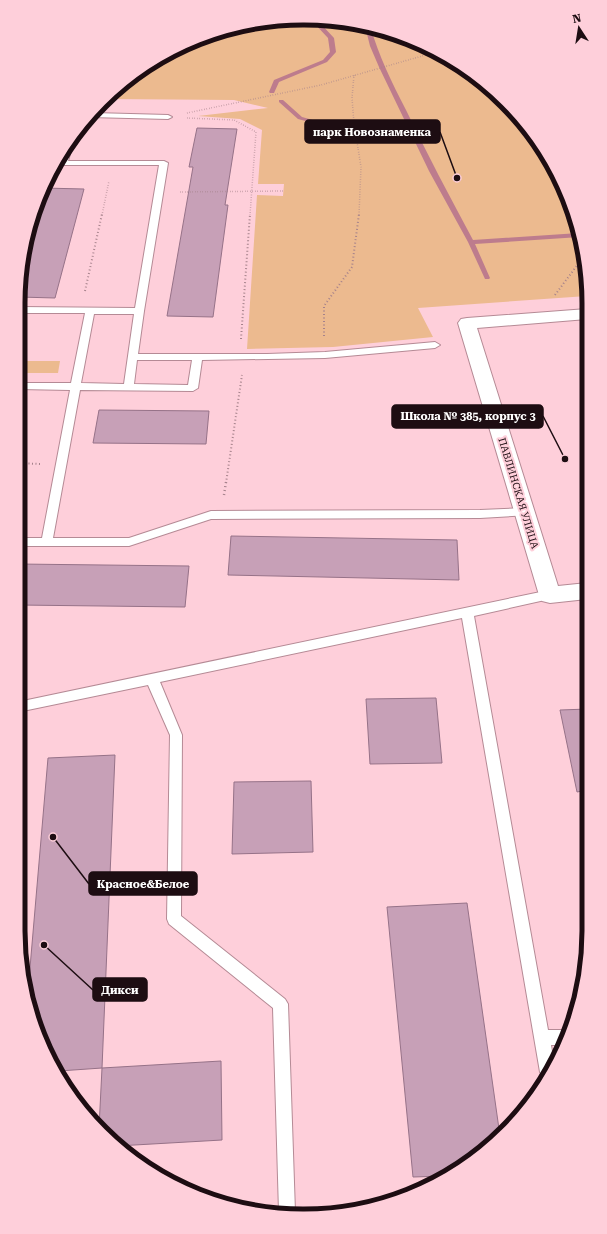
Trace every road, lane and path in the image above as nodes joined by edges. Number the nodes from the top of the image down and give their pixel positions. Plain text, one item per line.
1 (428, 54) edge
2 (354, 75) junction
3 (98, 116) edge
4 (168, 117) junction
5 (63, 163) edge
6 (112, 163) junction
7 (283, 191) dead end
8 (160, 192) junction
9 (252, 192) junction
10 (579, 262) edge
11 (25, 310) edge
12 (85, 310) junction
13 (140, 311) junction
14 (582, 314) edge
15 (525, 319) junction
16 (241, 340) dead end
17 (435, 345) dead end
18 (324, 355) junction
19 (134, 357) junction
20 (196, 357) junction
21 (244, 357) junction
22 (25, 386) edge
23 (76, 387) junction
24 (129, 387) junction
25 (525, 512) junction
26 (221, 515) junction
27 (25, 542) edge
28 (47, 542) junction
29 (582, 592) edge
30 (550, 595) junction
31 (467, 612) junction
32 (152, 679) junction
33 (25, 706) edge
34 (561, 1037) edge
35 (542, 1038) junction
36 (547, 1066) edge
37 (287, 1208) edge

1 - 2 path
2 - 4 path
2 - 18 path
3 - 4 lane
4 - 9 path
5 - 6 lane
6 - 8 lane
6 - 12 path
7 - 9 path
8 - 9 path
8 - 13 lane
9 - 16 path
10 - 15 path
11 - 12 lane
12 - 13 lane
12 - 23 lane
13 - 19 lane
14 - 15 street, ПАВЛИНСКАЯ УЛИЦА
15 - 25 street, ПАВЛИНСКАЯ УЛИЦА
17 - 18 lane
18 - 21 lane
19 - 20 lane
19 - 24 lane
20 - 21 lane
20 - 24 lane
21 - 26 path
22 - 23 lane
23 - 24 lane
23 - 28 lane
25 - 26 lane
25 - 30 street, ПАВЛИНСКАЯ УЛИЦА
26 - 28 lane
27 - 28 lane
29 - 30 street
30 - 31 lane
31 - 32 lane
31 - 35 lane
32 - 33 lane
32 - 37 lane
34 - 35 lane
35 - 36 lane

